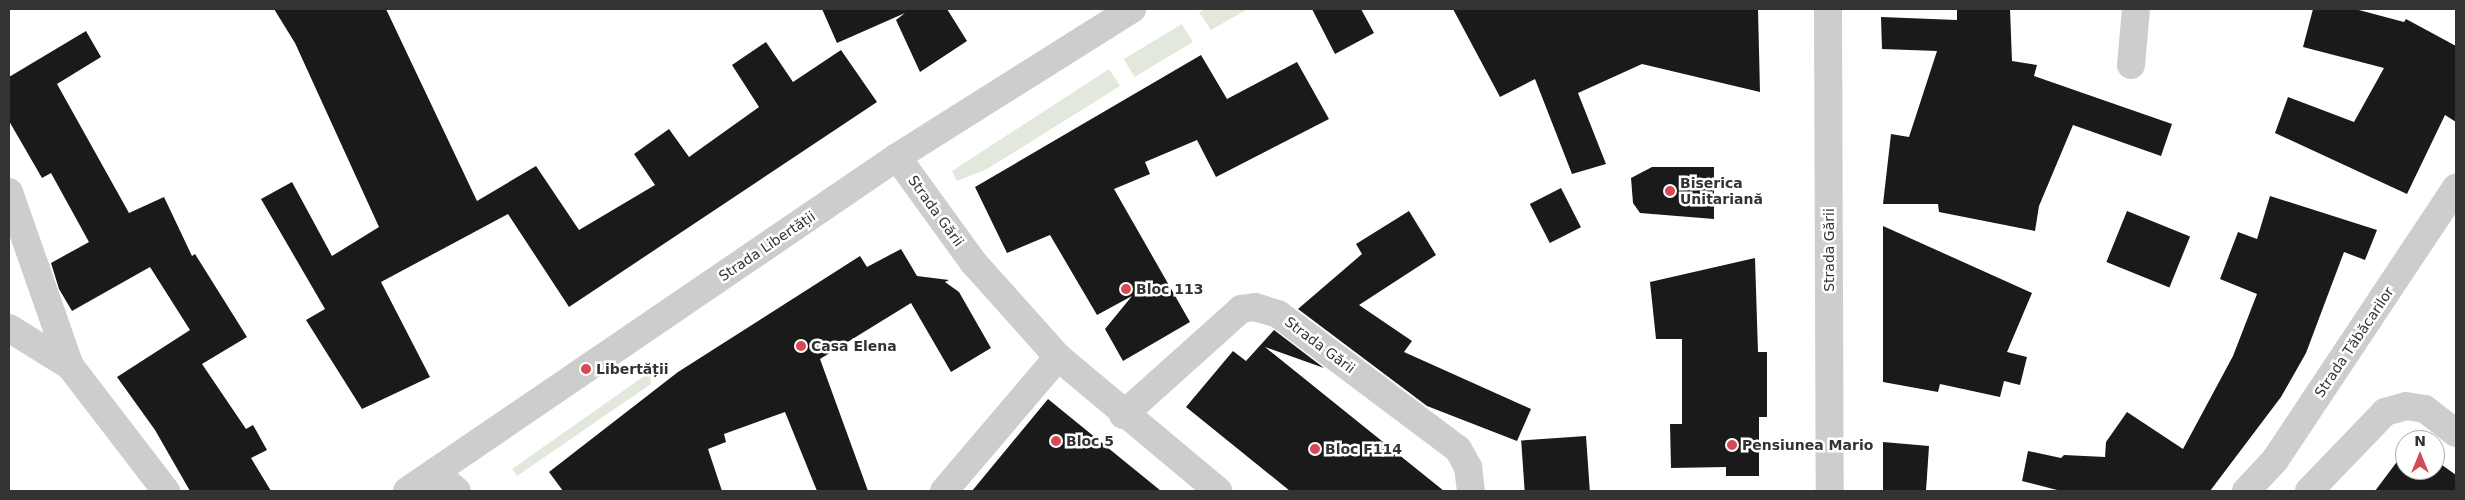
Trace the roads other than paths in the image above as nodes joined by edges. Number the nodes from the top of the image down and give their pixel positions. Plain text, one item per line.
1 (1132, 9) edge
2 (1828, 9) edge
3 (2136, 9) edge
4 (2131, 65) dead end
5 (897, 157) junction
6 (2456, 188) edge
7 (9, 192) edge
8 (9, 328) edge
9 (1058, 357) junction
10 (70, 366) junction
11 (1123, 415) junction
12 (2456, 433) edge
13 (434, 472) junction
14 (166, 491) edge
15 (407, 491) edge
16 (457, 491) edge
17 (944, 491) edge
18 (1218, 491) edge
19 (1471, 491) edge
20 (1830, 491) edge
21 (2246, 491) edge
22 (2309, 491) edge

1 - 5 street, Strada Libertății
2 - 20 street, Strada Gării
3 - 4 street
5 - 9 street, Strada Gării
5 - 13 street, Strada Libertății
6 - 21 street, Strada Tăbăcarilor
7 - 10 street
8 - 10 street
9 - 11 street, Strada Gării
9 - 17 street
10 - 14 street
11 - 18 street, Strada Gării
11 - 19 street, Strada Gării
12 - 22 street
13 - 15 street, Strada Libertății
13 - 16 street

